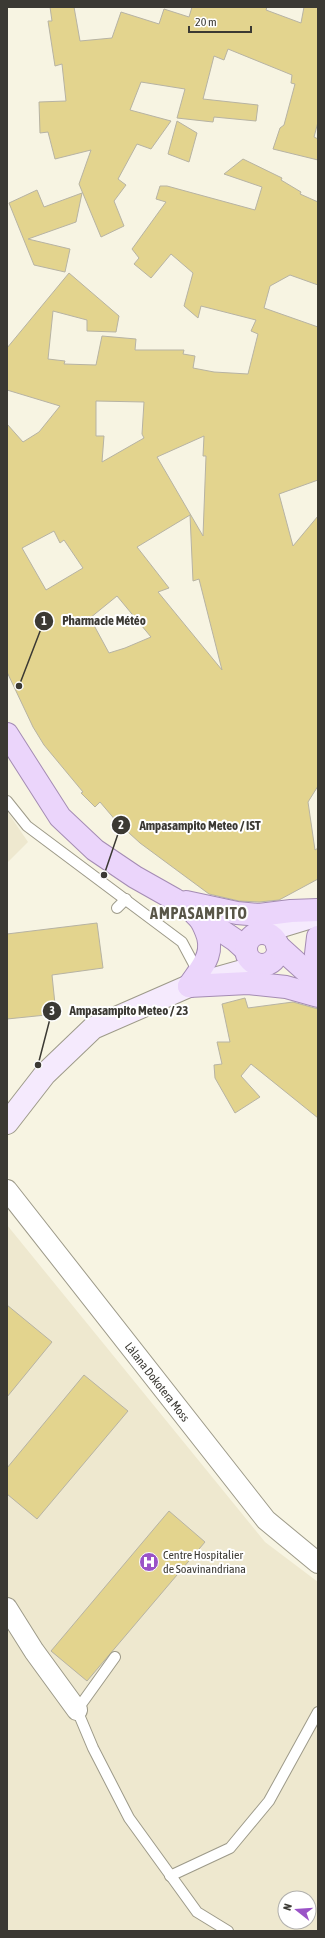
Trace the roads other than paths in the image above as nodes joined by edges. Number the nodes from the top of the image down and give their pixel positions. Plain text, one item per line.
1 (7, 734) edge
2 (7, 801) edge
3 (126, 899) junction
4 (174, 899) junction
5 (117, 908) dead end
6 (318, 910) edge
7 (318, 915) edge
8 (318, 919) edge
9 (318, 936) edge
10 (270, 939) junction
11 (245, 949) junction
12 (318, 963) edge
13 (264, 965) junction
14 (193, 979) junction
15 (318, 982) edge
16 (318, 991) edge
17 (318, 996) edge
18 (7, 1123) edge
19 (7, 1190) edge
20 (318, 1563) edge
21 (7, 1608) edge
22 (115, 1657) dead end
23 (77, 1710) junction
24 (318, 1712) edge
25 (170, 1876) junction
26 (228, 1931) edge

1 - 4 main road
2 - 3 lane
3 - 5 lane
3 - 14 lane
4 - 6 main road
4 - 10 main road
4 - 11 main road
4 - 14 main road
7 - 10 main road
8 - 10 main road
9 - 12 main road
10 - 11 main road
10 - 13 main road
10 - 15 main road
11 - 13 main road
11 - 14 main road
13 - 14 main road
13 - 16 main road
14 - 17 main road
14 - 18 main road
19 - 20 street, Làlana Dokotera Moss
21 - 23 street
22 - 23 lane
23 - 25 lane
24 - 25 lane
25 - 26 lane

